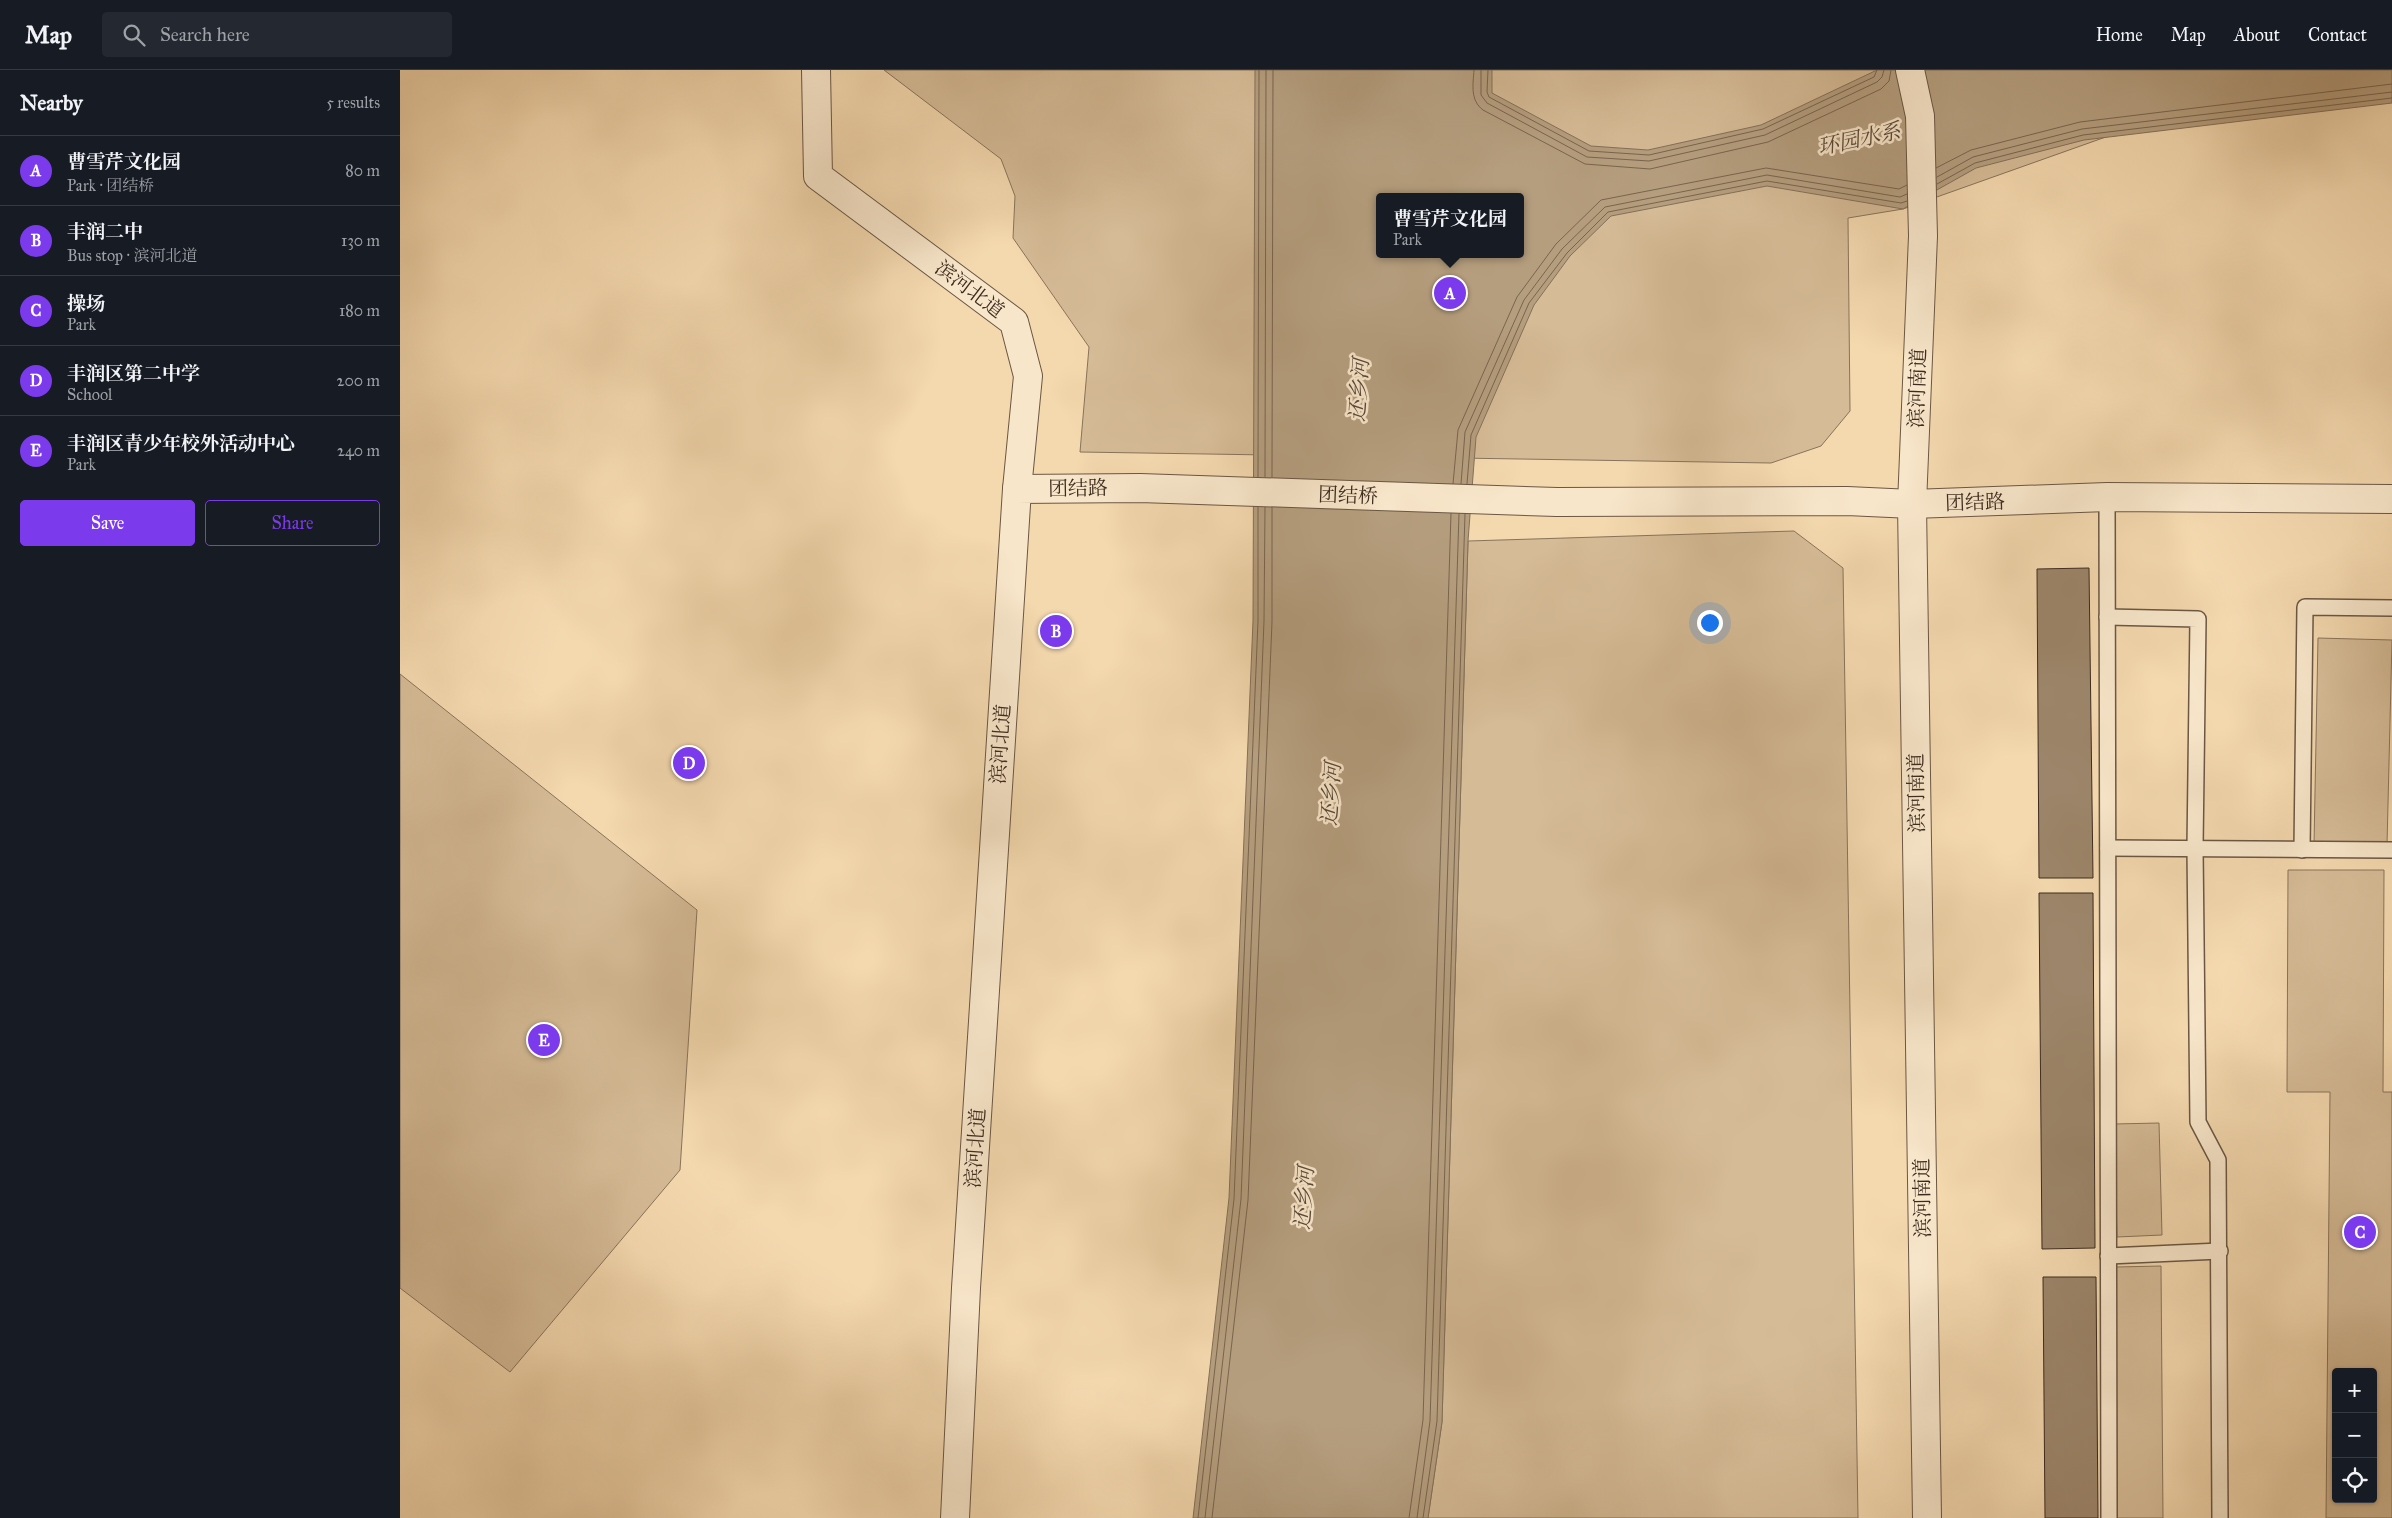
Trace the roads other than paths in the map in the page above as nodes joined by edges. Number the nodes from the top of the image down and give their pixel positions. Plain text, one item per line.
1 (816, 70) edge
2 (1910, 70) edge
3 (1140, 488) joint
4 (1017, 489) junction
5 (2107, 497) junction
6 (2392, 500) edge
7 (1557, 502) joint
8 (1912, 504) junction
9 (2392, 608) edge
10 (2107, 618) junction
11 (2108, 848) junction
12 (2194, 848) junction
13 (2302, 850) junction
14 (2392, 850) edge
15 (2220, 1251) junction
16 (2108, 1256) junction
17 (955, 1518) edge
18 (1927, 1518) edge
19 (2108, 1518) edge
20 (2220, 1518) edge

1 - 4 street, 滨河北道
2 - 8 street, 滨河南道
3 - 4 street, 团结路
3 - 7 street, 团结桥
4 - 17 street, 滨河北道
5 - 6 street, 团结路
5 - 8 street, 团结路
5 - 10 lane
7 - 8 street, 团结路
8 - 18 street, 滨河南道
9 - 13 lane
10 - 11 lane
10 - 12 lane
11 - 12 lane
11 - 16 lane
12 - 13 lane
12 - 15 lane
13 - 14 lane
15 - 16 lane
15 - 20 lane
16 - 19 lane

